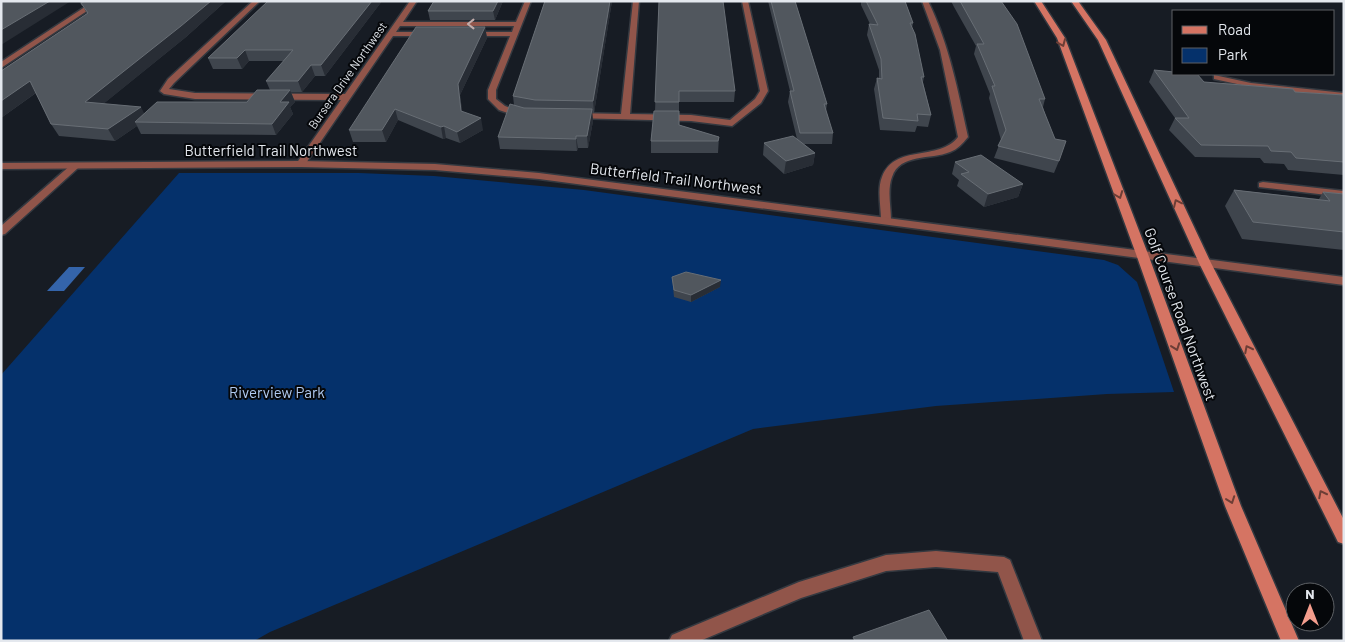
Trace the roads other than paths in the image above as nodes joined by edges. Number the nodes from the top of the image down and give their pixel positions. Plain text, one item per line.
1 (100, 1) edge
2 (257, 1) edge
3 (414, 1) edge
4 (528, 1) edge
5 (636, 1) edge
6 (746, 1) edge
7 (925, 1) edge
8 (1037, 1) edge
9 (1074, 1) edge
10 (398, 24) junction
11 (519, 24) junction
12 (391, 34) junction
13 (439, 34) edge
14 (458, 34) edge
15 (516, 34) junction
16 (1, 66) edge
17 (1217, 77) dead end
18 (1344, 96) edge
19 (346, 97) junction
20 (532, 116) edge
21 (569, 116) edge
22 (625, 117) junction
23 (301, 164) junction
24 (1, 166) edge
25 (75, 166) junction
26 (1263, 185) dead end
27 (1344, 194) edge
28 (886, 220) junction
29 (1, 232) edge
30 (1142, 254) junction
31 (1205, 263) junction
32 (1344, 280) edge
33 (1344, 537) edge
34 (678, 641) edge
35 (1033, 641) edge
36 (1290, 641) edge

1 - 16 street
2 - 19 street
3 - 10 street, Bursera Drive Northwest
4 - 11 street
5 - 22 street
6 - 22 street
7 - 28 street
8 -> 30 main road, Golf Course Road Northwest
31 -> 9 main road
11 -> 10 street
10 - 12 street, Bursera Drive Northwest
11 - 15 street
12 - 13 street
12 - 19 street, Bursera Drive Northwest
14 - 15 street
15 - 20 street
17 - 18 street
19 - 23 street, Bursera Drive Northwest
21 - 22 street
23 - 25 street, Butterfield Trail Northwest
23 - 28 street, Butterfield Trail Northwest
24 - 25 street, Butterfield Trail Northwest
25 - 29 street
26 - 27 street
28 - 30 street, Butterfield Trail Northwest
30 - 31 street, Butterfield Trail Northwest
30 -> 36 main road, Golf Course Road Northwest
31 - 32 street, Butterfield Trail Northwest
33 -> 31 main road
34 - 35 street

